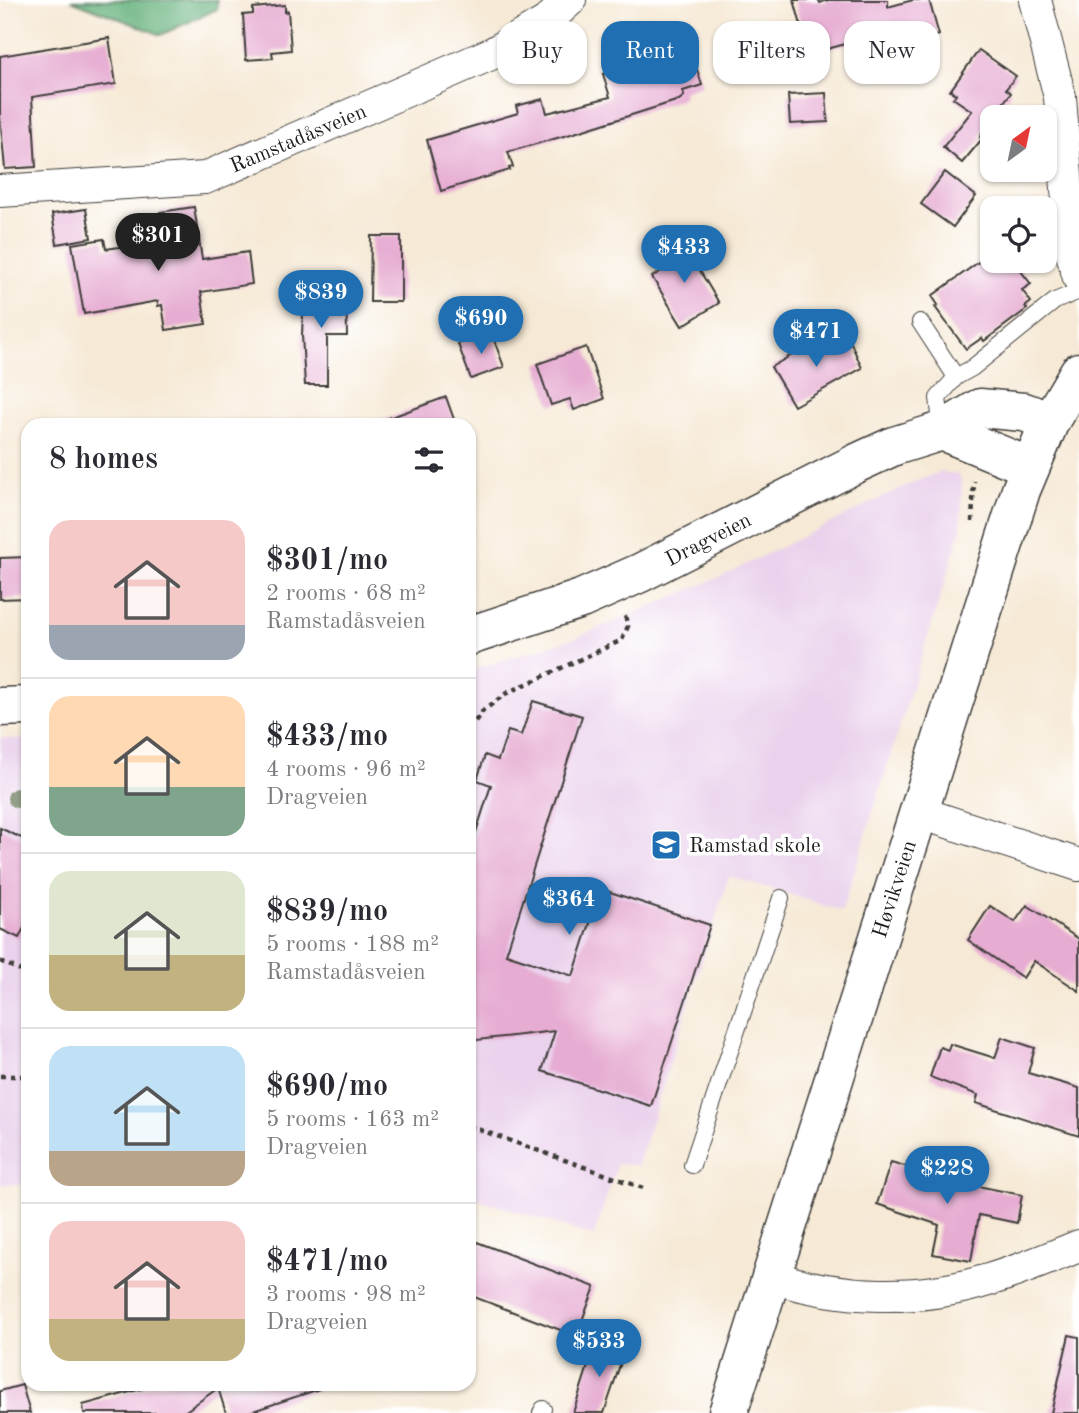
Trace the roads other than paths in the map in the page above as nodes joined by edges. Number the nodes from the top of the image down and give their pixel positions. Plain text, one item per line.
1 (570, 0) edge
2 (1035, 0) edge
3 (0, 191) edge
4 (1079, 278) edge
5 (1079, 291) edge
6 (920, 322) dead end
7 (1079, 372) edge
8 (957, 377) junction
9 (1050, 421) junction
10 (942, 431) junction
11 (1030, 467) junction
12 (476, 634) edge
13 (21, 706) edge
14 (0, 707) edge
15 (918, 812) junction
16 (1079, 864) edge
17 (781, 898) dead end
18 (692, 1165) dead end
19 (1079, 1246) edge
20 (772, 1277) junction
21 (728, 1413) edge

1 - 3 street, Ramstadåsveien
2 - 4 street
5 - 8 lane
6 - 8 lane
7 - 9 main road, Høvikveien
8 - 10 lane
9 - 10 main road, Dragveien
9 - 11 main road, Høvikveien
10 - 11 main road
10 - 12 main road, Dragveien
11 - 15 main road, Høvikveien
13 - 14 main road
15 - 16 street
15 - 20 main road, Høvikveien
17 - 18 lane
19 - 20 street
20 - 21 main road, Høvikveien

